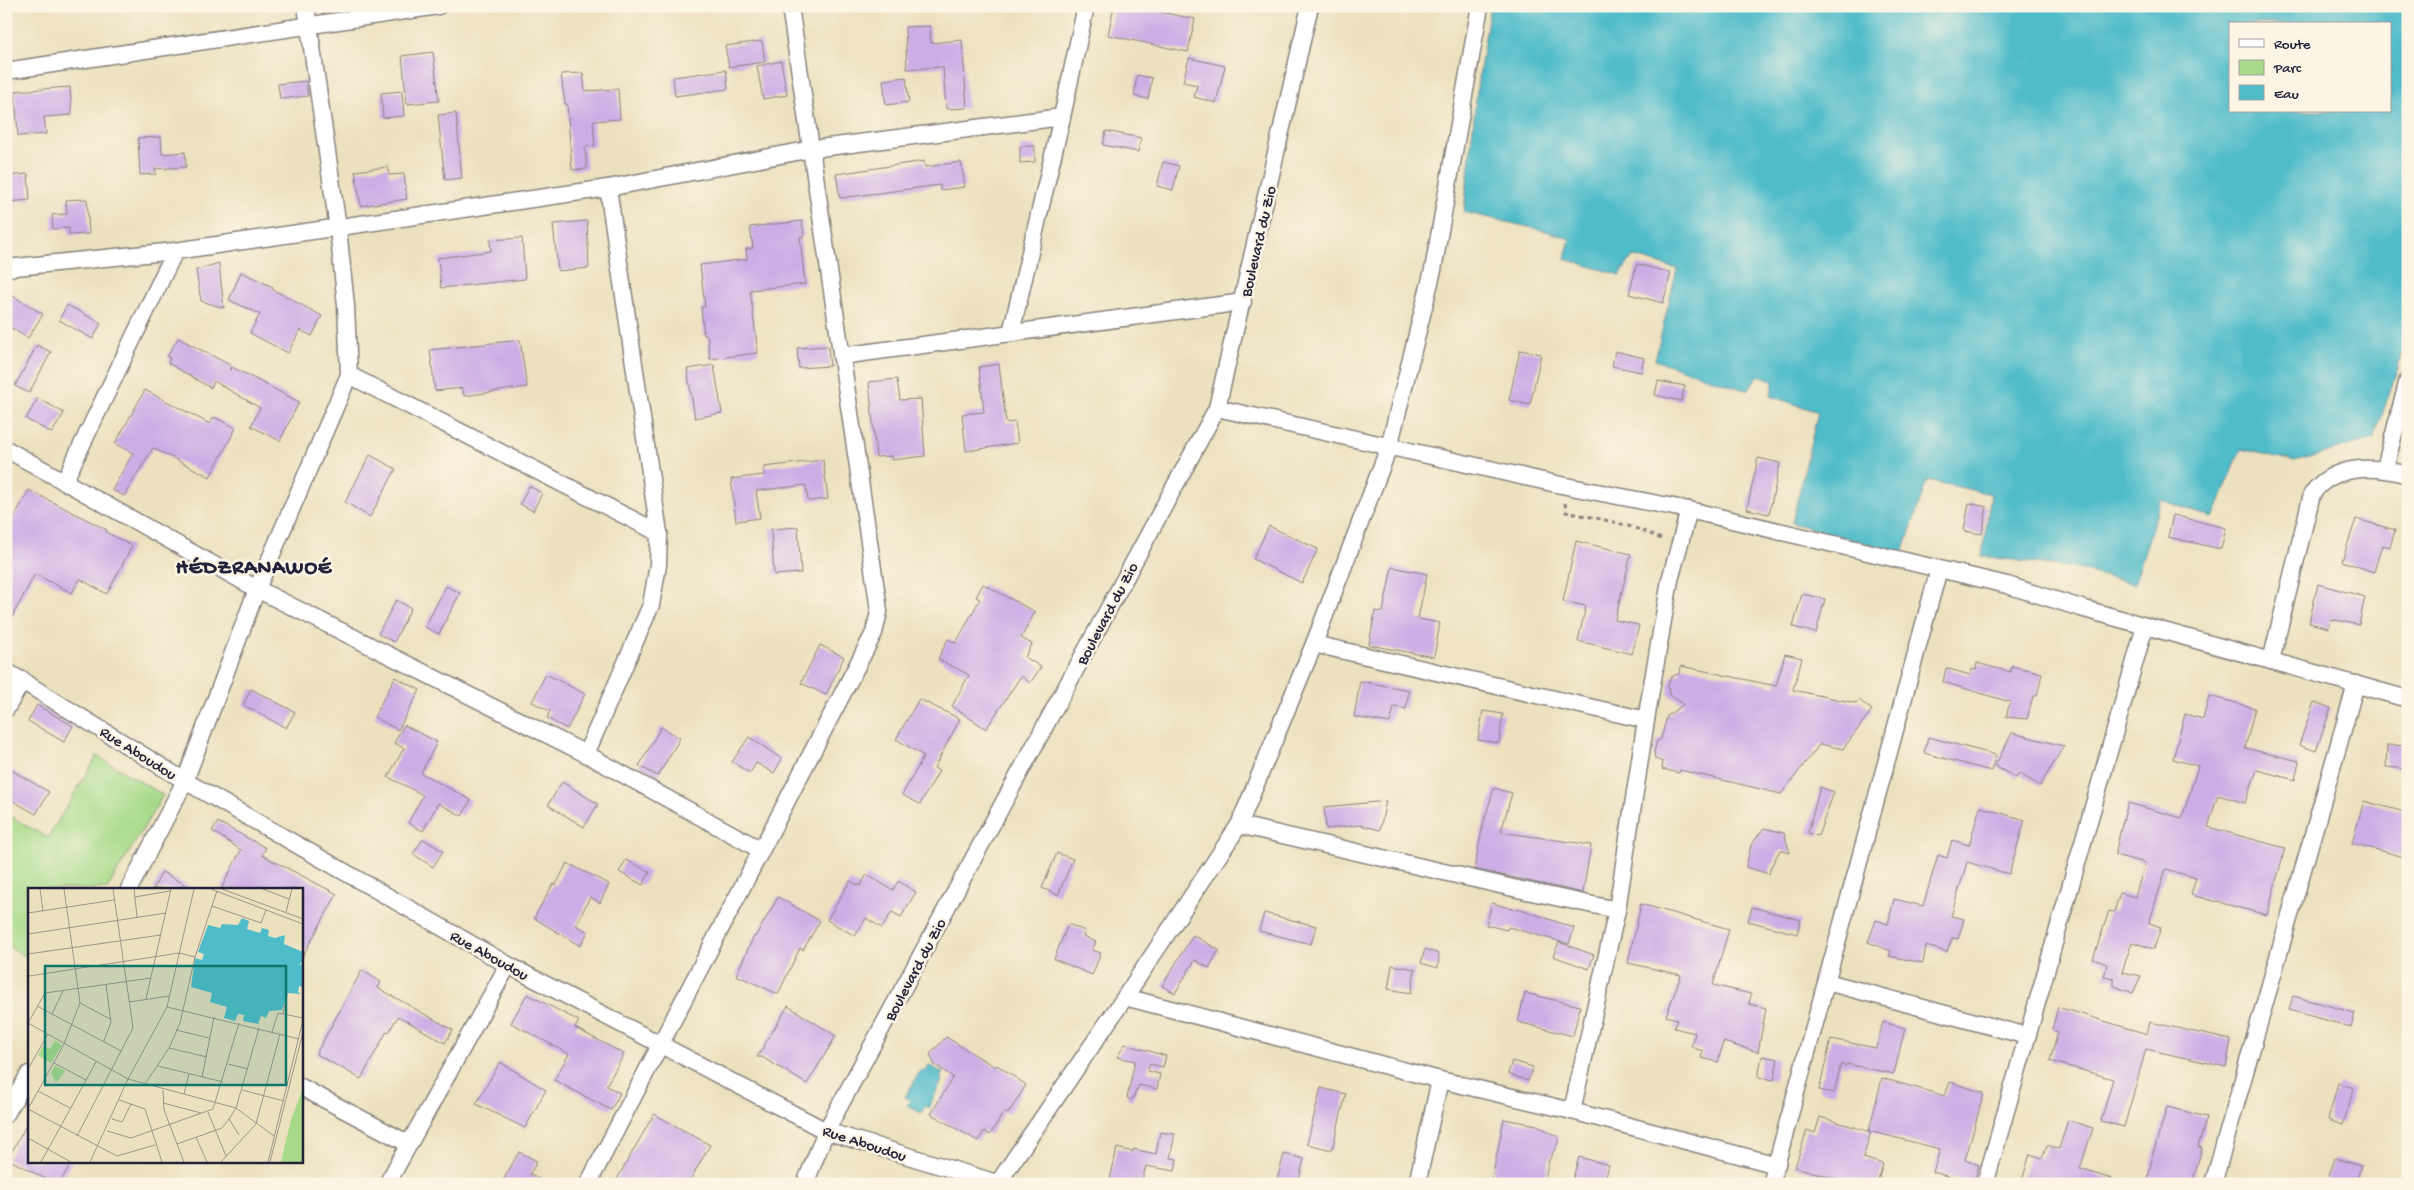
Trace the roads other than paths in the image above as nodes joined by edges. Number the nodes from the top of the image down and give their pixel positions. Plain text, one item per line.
1 (306, 6) edge
2 (438, 6) edge
3 (790, 6) edge
4 (1086, 6) edge
5 (1310, 6) edge
6 (1480, 6) edge
7 (308, 27) junction
8 (6, 71) edge
9 (1062, 117) junction
10 (812, 148) junction
11 (608, 188) junction
12 (338, 228) junction
13 (175, 251) junction
14 (6, 268) edge
15 (1243, 302) junction
16 (1011, 333) junction
17 (841, 356) junction
18 (349, 376) junction
19 (2408, 380) edge
20 (1217, 408) junction
21 (1389, 447) junction
22 (6, 449) edge
23 (2385, 468) junction
24 (2408, 475) edge
25 (64, 482) junction
26 (1689, 510) junction
27 (659, 532) junction
28 (1939, 569) junction
29 (257, 589) junction
30 (2145, 626) junction
31 (1314, 644) junction
32 (2271, 661) junction
33 (6, 670) edge
34 (23, 680) junction
35 (2356, 684) junction
36 (2408, 699) edge
37 (6, 709) edge
38 (1646, 720) junction
39 (586, 754) junction
40 (186, 781) junction
41 (1239, 825) junction
42 (762, 850) junction
43 (130, 888) edge
44 (1617, 910) junction
45 (508, 965) junction
46 (1827, 982) junction
47 (1125, 997) junction
48 (2027, 1036) junction
49 (660, 1044) junction
50 (28, 1076) edge
51 (1440, 1080) junction
52 (302, 1088) edge
53 (1572, 1112) junction
54 (6, 1114) edge
55 (826, 1131) junction
56 (409, 1144) junction
57 (1777, 1166) junction
58 (999, 1183) edge
59 (387, 1184) edge
60 (588, 1184) edge
61 (805, 1184) edge
62 (1417, 1184) edge
63 (1771, 1184) edge
64 (1985, 1184) edge
65 (2213, 1184) edge

1 - 7 street
2 - 7 street
3 - 10 street
4 - 9 street
5 - 15 street, Boulevard du Zio
6 - 21 street
7 - 8 street
7 - 12 street
9 - 10 street
9 - 16 street
10 - 11 street
10 - 17 street
11 - 12 street
11 - 27 street
12 - 13 street
12 - 18 street
13 - 14 street
13 - 25 street
15 - 16 street
15 - 20 street, Boulevard du Zio
16 - 17 street
17 - 42 street
18 - 27 street
18 - 29 street
19 - 23 street
20 - 21 street
20 - 55 street, Boulevard du Zio
21 - 26 street
21 - 31 street
22 - 25 street
23 - 24 street
23 - 32 street
25 - 29 street
26 - 28 street
26 - 38 street
27 - 39 street
28 - 30 street
28 - 46 street
29 - 39 street
29 - 40 street
30 - 32 street
30 - 48 street
31 - 38 street
31 - 41 street
32 - 35 street
33 - 34 street, Rue Aboudou
34 - 37 street
34 - 40 street, Rue Aboudou
35 - 36 street
35 - 65 street
38 - 44 street
39 - 42 street
40 - 43 street
40 - 45 street, Rue Aboudou
41 - 44 street
41 - 47 street
42 - 49 street
44 - 53 street
45 - 49 street, Rue Aboudou
45 - 56 street
46 - 48 street
46 - 57 street
47 - 51 street
47 - 58 street
48 - 64 street
49 - 55 street, Rue Aboudou
49 - 60 street
50 - 54 street
51 - 53 street
51 - 62 street
52 - 56 street
53 - 57 street
55 - 58 street, Rue Aboudou
55 - 61 street, Boulevard du Zio
56 - 59 street
57 - 63 street

